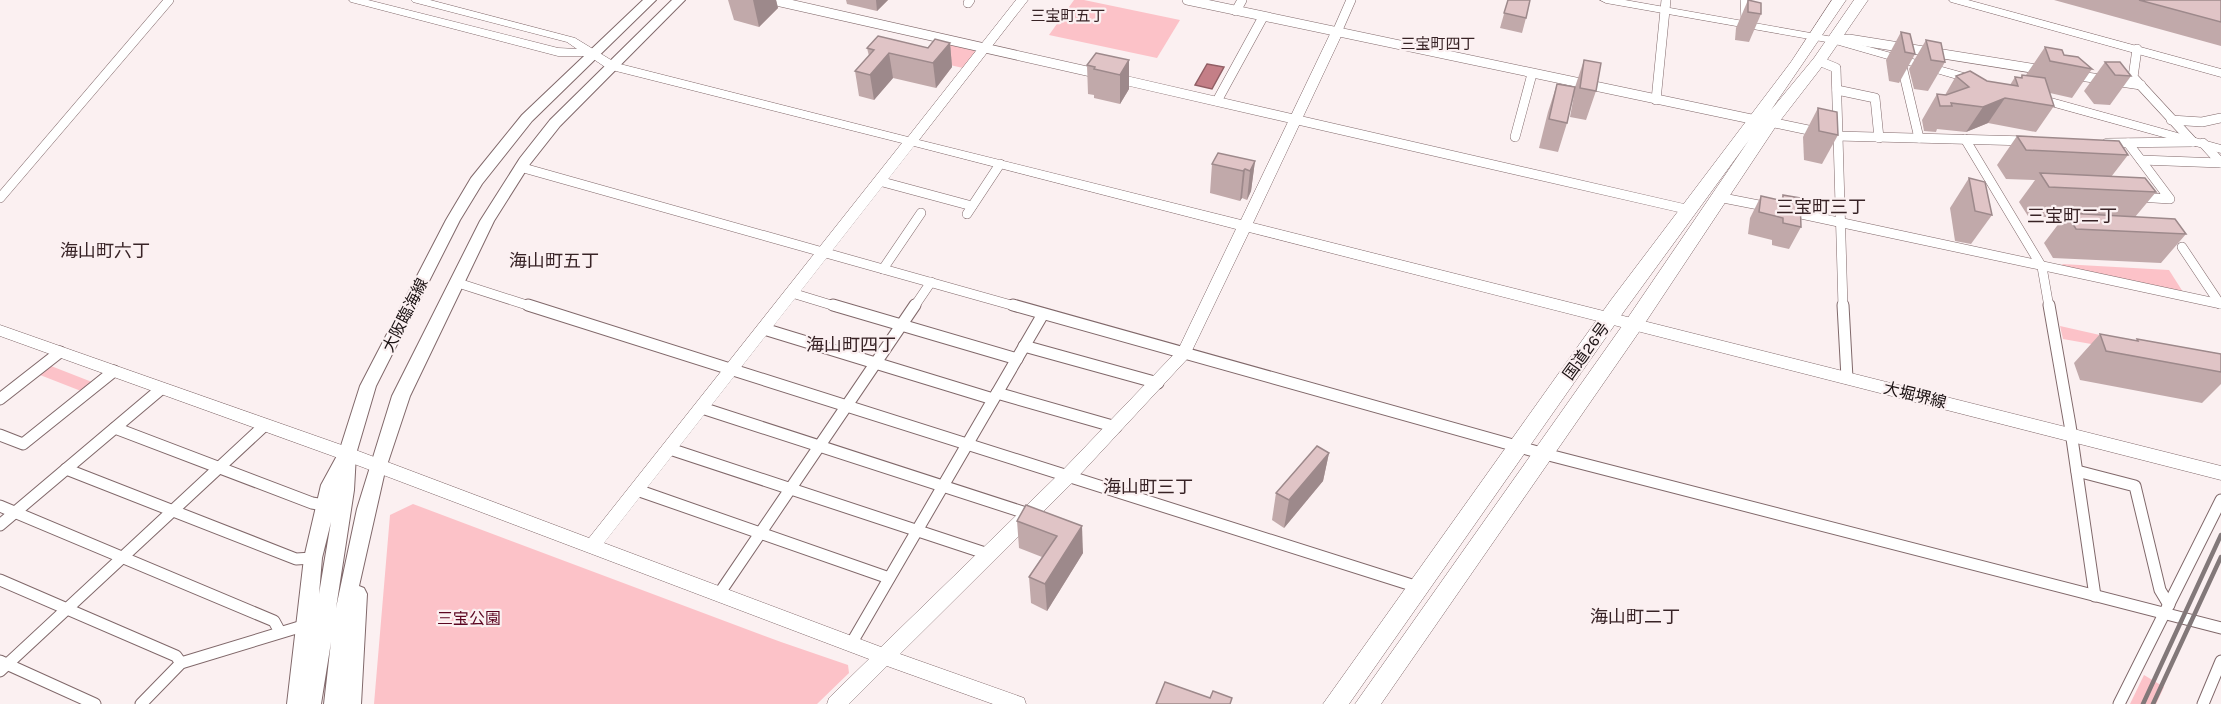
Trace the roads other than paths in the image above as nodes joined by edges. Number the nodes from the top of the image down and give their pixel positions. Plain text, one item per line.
1 (169, 0) edge
2 (355, 0) edge
3 (418, 0) edge
4 (650, 0) edge
5 (679, 0) edge
6 (772, 0) edge
7 (1022, 0) edge
8 (1187, 0) edge
9 (1242, 0) edge
10 (1352, 0) edge
11 (1606, 0) edge
12 (1745, 0) edge
13 (1839, 0) edge
14 (1861, 0) edge
15 (1955, 0) edge
16 (1208, 2) edge
17 (1665, 5) edge
18 (1236, 11) junction
19 (1263, 17) junction
20 (1746, 25) junction
21 (1337, 32) junction
22 (1824, 38) junction
23 (984, 48) junction
24 (2137, 49) junction
25 (594, 54) junction
26 (1900, 59) junction
27 (1819, 62) junction
28 (612, 66) junction
29 (2048, 71) edge
30 (2060, 73) edge
31 (2221, 73) edge
32 (1532, 74) junction
33 (1990, 84) edge
34 (2141, 85) junction
35 (1837, 90) junction
36 (2024, 94) edge
37 (1656, 100) junction
38 (1217, 101) junction
39 (1511, 108) dead end
40 (1522, 110) junction
41 (2221, 118) edge
42 (1295, 119) junction
43 (2171, 120) junction
44 (1763, 121) junction
45 (1837, 136) junction
46 (1515, 137) dead end
47 (1880, 138) junction
48 (1918, 138) junction
49 (1965, 139) junction
50 (2034, 141) edge
51 (910, 142) junction
52 (2098, 142) edge
53 (2128, 143) junction
54 (2198, 143) junction
55 (2221, 148) edge
56 (2141, 160) junction
57 (2221, 163) edge
58 (1000, 164) junction
59 (520, 167) junction
60 (879, 181) junction
61 (2127, 196) edge
62 (1718, 197) junction
63 (0, 198) edge
64 (1690, 210) junction
65 (921, 213) dead end
66 (1839, 222) junction
67 (1247, 225) junction
68 (2182, 247) edge
69 (824, 252) junction
70 (2042, 267) junction
71 (883, 269) junction
72 (455, 282) junction
73 (931, 282) junction
74 (792, 293) junction
75 (2221, 304) edge
76 (1043, 314) junction
77 (1610, 317) junction
78 (902, 324) junction
79 (1634, 324) junction
80 (764, 329) junction
81 (0, 330) edge
82 (1024, 346) junction
83 (60, 352) junction
84 (1184, 353) junction
85 (1017, 359) junction
86 (875, 364) junction
87 (733, 369) junction
88 (114, 371) junction
89 (1847, 378) junction
90 (1158, 383) junction
91 (161, 388) junction
92 (995, 396) junction
93 (0, 399) edge
94 (847, 406) junction
95 (702, 408) junction
96 (266, 425) junction
97 (1116, 427) junction
98 (115, 428) junction
99 (0, 435) edge
100 (2071, 435) junction
101 (967, 444) junction
102 (819, 446) junction
103 (1517, 446) junction
104 (670, 449) junction
105 (1541, 453) junction
106 (347, 454) junction
107 (378, 465) junction
108 (219, 468) junction
109 (66, 469) junction
110 (2077, 471) junction
111 (2221, 473) edge
112 (1068, 476) junction
113 (943, 486) junction
114 (790, 489) junction
115 (637, 490) junction
116 (2221, 500) edge
117 (324, 505) junction
118 (0, 506) edge
119 (173, 512) junction
120 (14, 513) junction
121 (1029, 514) junction
122 (363, 521) junction
123 (0, 525) edge
124 (917, 531) junction
125 (760, 533) junction
126 (592, 546) junction
127 (988, 554) junction
128 (313, 558) junction
129 (122, 559) junction
130 (890, 578) junction
131 (0, 580) edge
132 (1418, 586) junction
133 (719, 594) junction
134 (2095, 596) junction
135 (68, 609) junction
136 (2166, 609) junction
137 (306, 625) junction
138 (2221, 628) edge
139 (280, 632) junction
140 (851, 644) junction
141 (884, 656) junction
142 (2221, 661) edge
143 (181, 663) junction
144 (3, 665) edge
145 (95, 704) edge
146 (141, 704) edge
147 (297, 704) edge
148 (310, 704) edge
149 (334, 704) edge
150 (351, 704) edge
151 (836, 704) edge
152 (1017, 704) edge
153 (1335, 704) edge
154 (1367, 704) edge
155 (2119, 704) edge
156 (2203, 704) edge

1 - 63 street
2 - 25 street
3 - 25 street, 大堀堺線
4 - 25 main road, 大阪臨海線
5 - 28 main road, 大阪臨海線
6 - 23 street
7 - 23 street
8 - 16 street
9 - 18 street
10 - 21 street
11 - 17 street
12 - 20 street
13 - 22 highway, 国道26号
14 - 22 highway, 国道26号
15 - 24 street
16 - 18 street
17 - 20 street
17 - 37 street
18 - 19 street
19 - 21 street
19 - 38 street
20 - 22 street
21 - 32 street
21 - 42 street
22 - 26 street
22 - 27 highway, 国道26号
22 - 29 street
22 - 44 highway, 国道26号
23 - 38 street
23 - 51 street
24 - 31 street
24 - 34 street
25 - 28 street, 大堀堺線
25 - 106 main road, 大阪臨海線
26 - 33 street
26 - 48 street
27 - 35 street
27 - 44 highway, 国道26号
28 - 51 street, 大堀堺線
28 - 59 main road, 大阪臨海線
30 - 34 street
32 - 37 street
32 - 40 street
34 - 43 street
35 - 45 street
35 - 47 street
36 - 54 street
37 - 44 street
38 - 42 street
39 - 40 street
40 - 46 street
41 - 43 street
42 - 64 street
42 - 67 street
43 - 54 street
44 - 45 street
44 - 62 highway, 国道26号
44 - 64 highway, 国道26号
45 - 47 street
45 - 66 street
47 - 48 street
48 - 49 street
49 - 50 street
49 - 70 street
51 - 58 street, 大堀堺線
51 - 60 street
52 - 53 street
53 - 54 street
53 - 56 street
54 - 55 street
54 - 57 street
56 - 57 street
56 - 61 street
58 - 60 street
58 - 67 street, 大堀堺線
59 - 69 street
59 - 72 main road, 大阪臨海線
60 - 69 street
62 - 66 street
62 - 79 highway, 国道26号
64 - 77 highway, 国道26号
65 - 71 street
66 - 70 street
66 - 89 street
67 - 77 street, 大堀堺線
67 - 84 street
68 - 75 street
69 - 71 street
69 - 74 street
70 - 75 street
70 - 100 street
71 - 73 street
72 - 87 street
72 - 107 main road, 大阪臨海線
73 - 76 street
73 - 78 street
74 - 78 street
74 - 80 street
76 - 82 street
76 - 84 street
77 - 79 street, 大堀堺線
77 - 103 highway, 国道26号
78 - 85 street
78 - 86 street
79 - 89 street, 大堀堺線
79 - 105 highway, 国道26号
80 - 86 street
80 - 87 street
81 - 83 street
82 - 85 street
82 - 90 street
83 - 88 street
83 - 93 street
84 - 90 street
84 - 103 street
85 - 92 street
86 - 92 street
86 - 94 street
87 - 94 street
87 - 95 street
88 - 91 street
88 - 99 street
89 - 100 street, 大堀堺線
90 - 97 street
91 - 96 street
91 - 98 street
92 - 97 street
92 - 101 street
94 - 101 street
94 - 102 street
95 - 102 street
95 - 104 street
96 - 106 street
96 - 108 street
97 - 112 street
98 - 108 street
98 - 109 street
100 - 110 street
100 - 111 street, 大堀堺線
101 - 112 street
101 - 113 street
102 - 113 street
102 - 114 street
103 - 105 street
103 - 132 highway, 国道26号
104 - 114 street
104 - 115 street
105 - 134 street
105 - 154 highway, 国道26号
106 - 107 street
106 - 117 main road
106 - 148 main road, 大阪臨海線
107 - 122 main road, 大阪臨海線
107 - 126 street
108 - 117 street
108 - 119 street
109 - 119 street
109 - 120 street
110 - 134 street
110 - 136 street
112 - 121 street
112 - 132 street
113 - 121 street
113 - 124 street
114 - 124 street
114 - 125 street
115 - 125 street
115 - 126 street
116 - 136 street
117 - 128 main road
118 - 120 street
119 - 128 street
119 - 129 street
120 - 123 street
120 - 129 street
121 - 127 street
122 - 149 main road, 大阪臨海線
122 - 150 main road
124 - 127 street
124 - 130 street
125 - 130 street
125 - 133 street
126 - 133 street
127 - 141 street
128 - 137 main road
129 - 135 street
129 - 139 street
130 - 140 street
131 - 135 street
132 - 153 highway, 国道26号
133 - 140 street
134 - 136 street
135 - 143 street
135 - 144 street
136 - 138 street
136 - 155 street
137 - 139 street
137 - 147 main road
139 - 143 street
140 - 141 street
141 - 151 street
141 - 152 street
142 - 156 street
143 - 146 street
144 - 145 street

